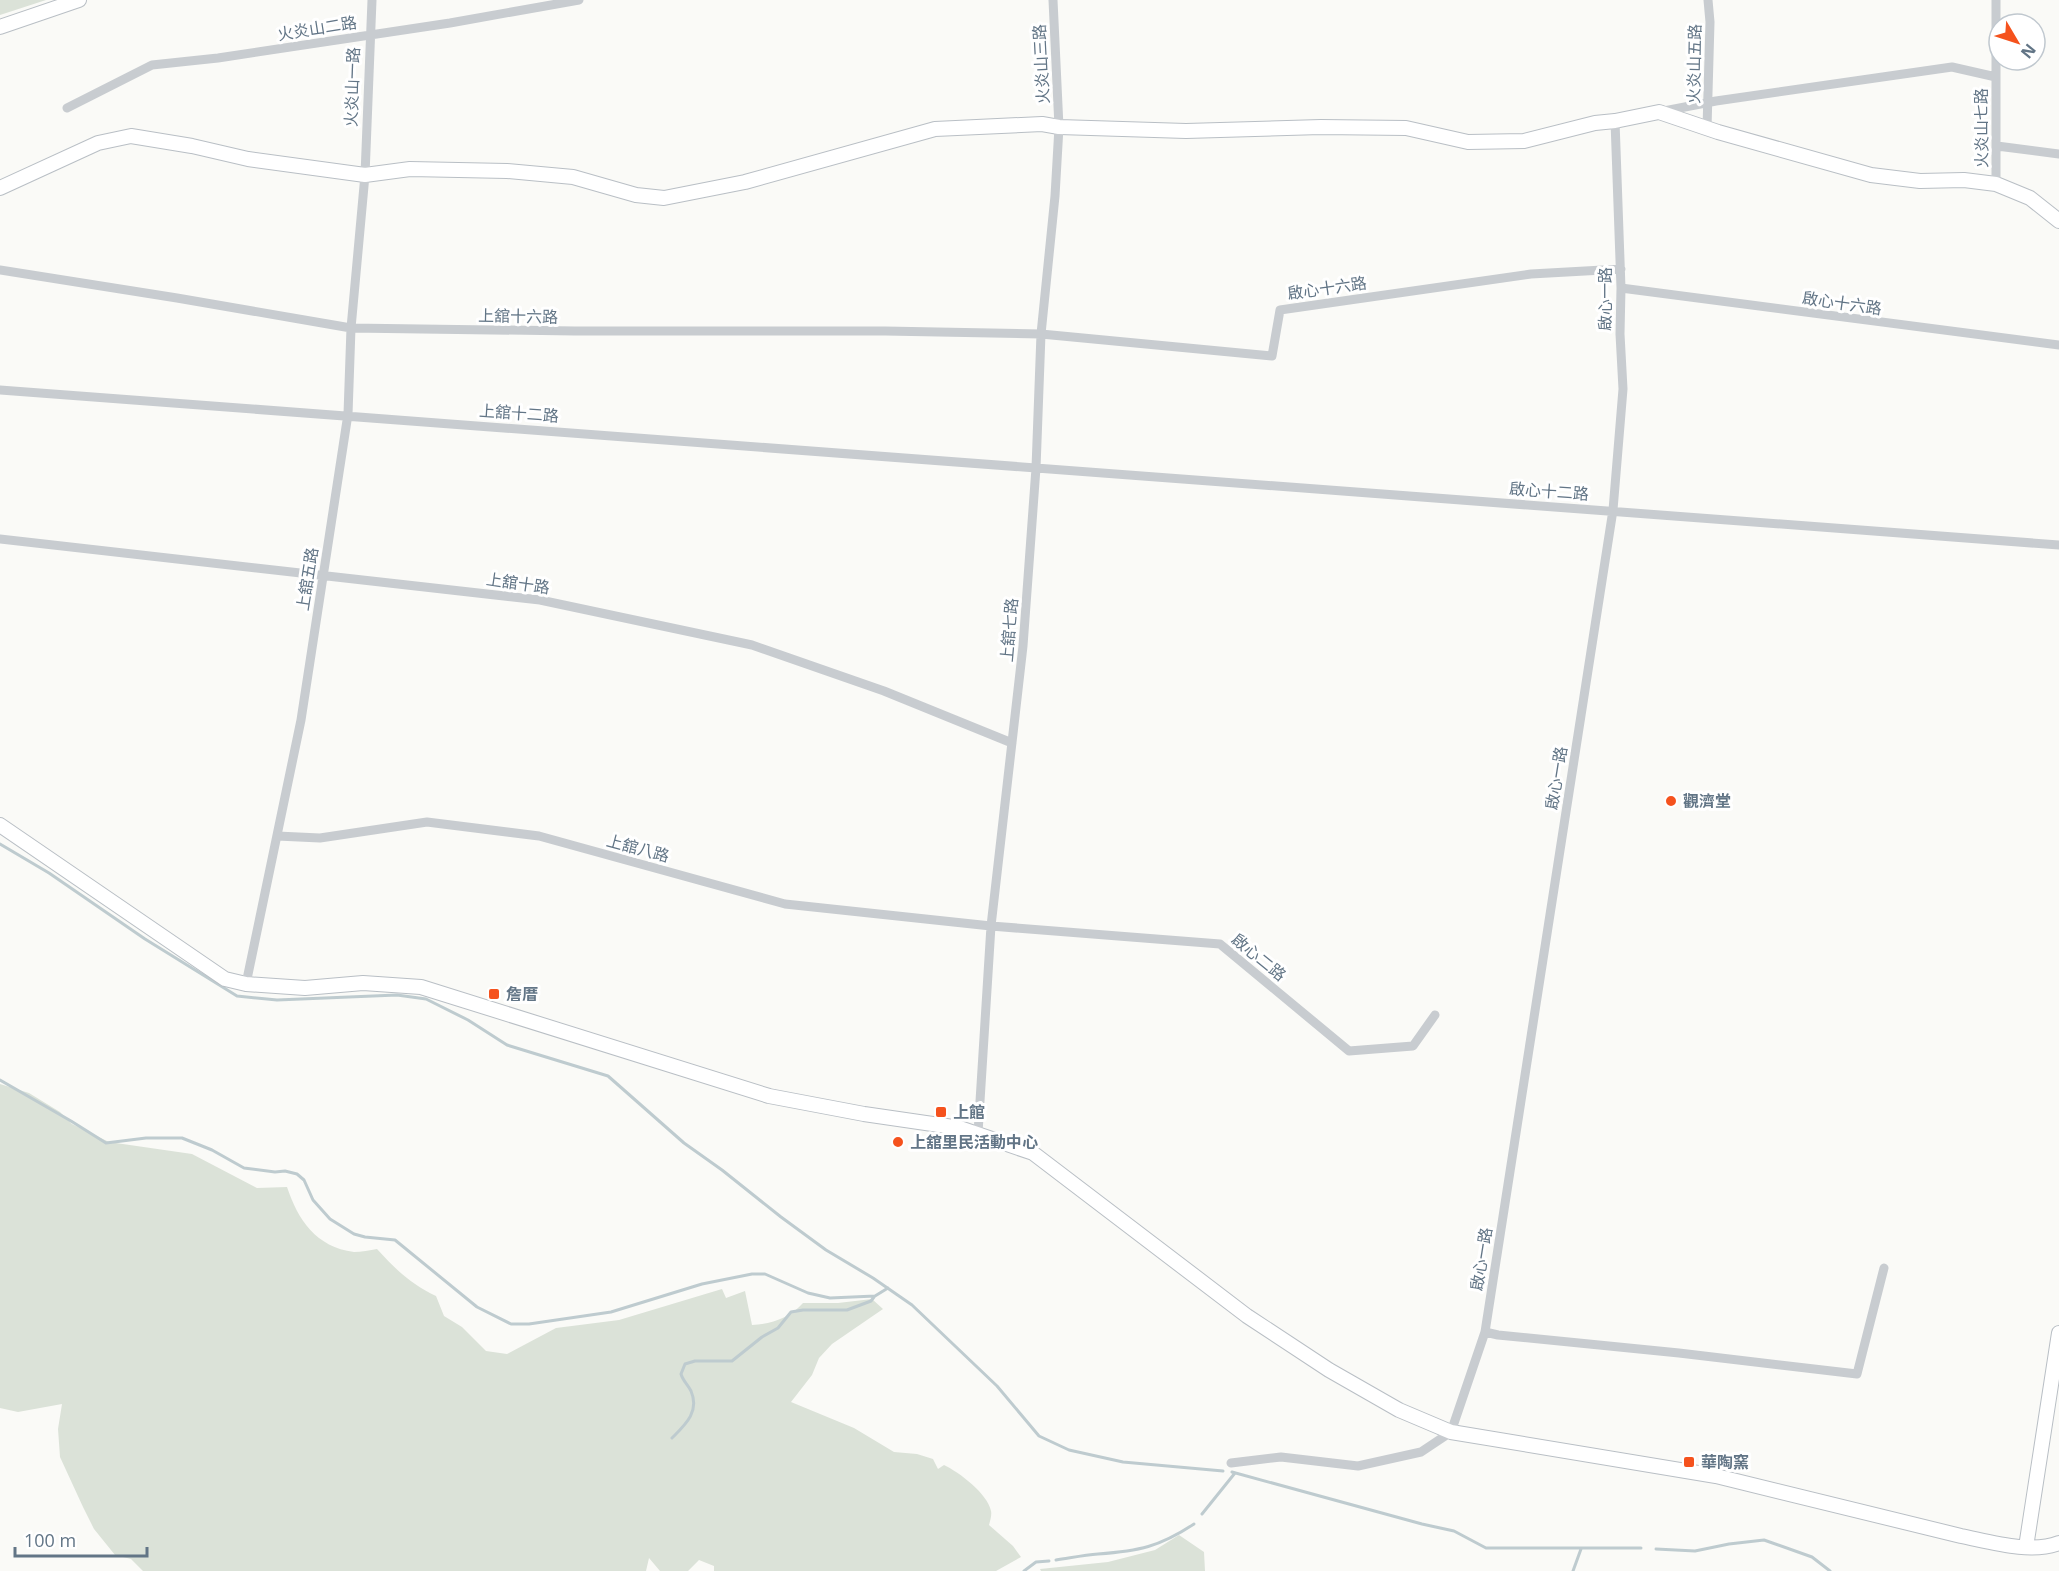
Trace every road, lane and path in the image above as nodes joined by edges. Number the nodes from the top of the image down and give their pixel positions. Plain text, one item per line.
1 (79, 0) edge
2 (372, 0) edge
3 (579, 0) edge
4 (1053, 0) edge
5 (1708, 0) edge
6 (1996, 0) edge
7 (0, 27) edge
8 (369, 35) junction
9 (1996, 77) junction
10 (1709, 103) junction
11 (67, 108) dead end
12 (1659, 112) junction
13 (1615, 121) junction
14 (1059, 127) junction
15 (1707, 128) junction
16 (1997, 146) junction
17 (2059, 154) edge
18 (364, 175) junction
19 (1996, 184) junction
20 (0, 188) edge
21 (2059, 221) edge
22 (1621, 269) junction
23 (0, 270) edge
24 (1621, 288) junction
25 (351, 328) junction
26 (1041, 334) junction
27 (2059, 345) edge
28 (0, 390) edge
29 (348, 414) junction
30 (1036, 468) junction
31 (1613, 510) junction
32 (0, 539) edge
33 (2059, 545) edge
34 (323, 574) junction
35 (1012, 743) junction
36 (0, 825) edge
37 (277, 836) junction
38 (991, 927) junction
39 (246, 984) junction
40 (1435, 1015) dead end
41 (978, 1133) junction
42 (1884, 1268) dead end
43 (1485, 1332) junction
44 (2059, 1333) edge
45 (1451, 1432) junction
46 (1231, 1463) dead end
47 (2059, 1543) edge
48 (2026, 1547) junction

1 - 7 street
2 - 8 street, 火炎山一路
3 - 8 street, 火炎山二路
4 - 14 street, 火炎山三路
5 - 10 street, 火炎山五路
6 - 9 street, 火炎山七路
8 - 11 street, 火炎山二路
8 - 18 street, 火炎山一路
9 - 10 street
9 - 16 street, 火炎山七路
10 - 12 street
10 - 15 street, 火炎山五路
12 - 13 street
12 - 15 street
13 - 14 street
13 - 22 street, 啟心一路
14 - 18 street
14 - 26 street, 上舘七路
15 - 19 street
16 - 17 street
16 - 19 street, 火炎山七路
18 - 20 street
18 - 25 street, 上舘五路
19 - 21 street
22 - 24 street, 啟心一路
22 - 26 street, 啟心十六路
23 - 25 street, 上舘十六路
24 - 27 street, 啟心十六路
24 - 31 street, 啟心一路
25 - 26 street, 上舘十六路
25 - 29 street, 上舘五路
26 - 30 street, 上舘七路
28 - 29 street, 上舘十二路
29 - 30 street, 上舘十二路
29 - 34 street, 上舘五路
30 - 31 street, 啟心十二路
30 - 35 street, 上舘七路
31 - 33 street, 啟心十二路
31 - 43 street, 啟心一路
32 - 34 street, 上舘十路
34 - 35 street, 上舘十路
34 - 37 street, 上舘五路
35 - 38 street, 上舘七路
36 - 39 street
37 - 38 street, 上舘八路
37 - 39 street, 上舘五路
38 - 40 street, 啟心二路
38 - 41 street, 上舘七路
39 - 41 street
41 - 45 street
42 - 43 street
43 - 45 street, 啟心一路
44 - 48 street
45 - 46 street
45 - 48 street
47 - 48 street

